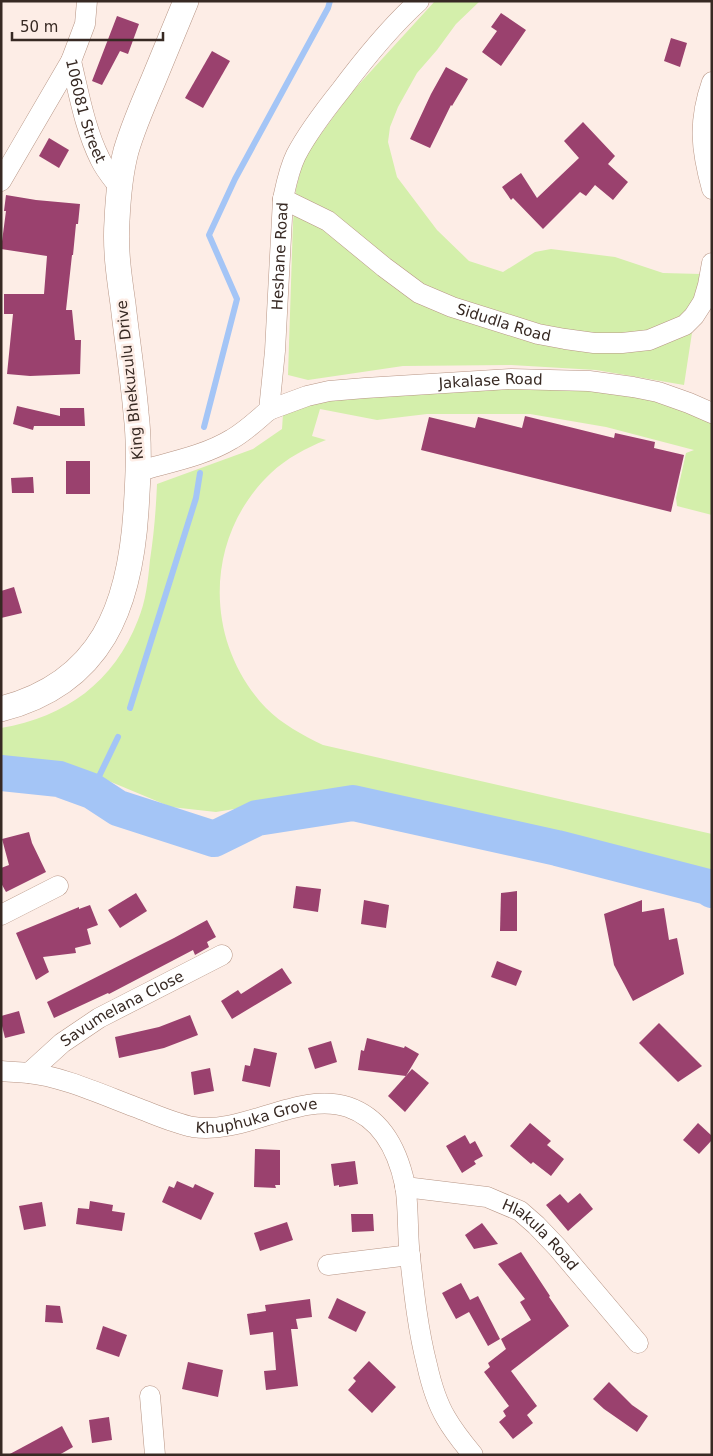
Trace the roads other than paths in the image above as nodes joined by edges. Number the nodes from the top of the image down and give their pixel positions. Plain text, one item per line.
1 (88, 1) edge
2 (186, 1) edge
3 (419, 1) edge
4 (70, 61) junction
5 (712, 82) edge
6 (1, 181) edge
7 (120, 188) junction
8 (712, 189) edge
9 (283, 199) junction
10 (712, 262) edge
11 (269, 410) junction
12 (712, 413) edge
13 (139, 471) junction
14 (1, 709) edge
15 (58, 886) dead end
16 (1, 916) edge
17 (222, 955) dead end
18 (1, 1071) edge
19 (29, 1073) junction
20 (405, 1186) junction
21 (410, 1255) junction
22 (328, 1265) dead end
23 (638, 1343) dead end
24 (150, 1396) dead end
25 (155, 1455) edge
26 (473, 1455) edge

1 - 4 street, 106081 Street
2 - 7 street, King Bhekuzulu Drive
3 - 9 street, Heshane Road
4 - 6 street
4 - 7 street, 106081 Street
5 - 8 street
7 - 13 street, King Bhekuzulu Drive
9 - 10 street, Sidudla Road
9 - 11 street, Heshane Road
11 - 12 street, Jakalase Road
11 - 13 street
13 - 14 street, King Bhekuzulu Drive
15 - 16 street
17 - 19 street, Savumelana Close
18 - 19 street, Khuphuka Grove
19 - 20 street, Khuphuka Grove
20 - 21 street, Khuphuka Grove
20 - 23 street, Hlakula Road
21 - 22 street
21 - 26 street, Khuphuka Grove
24 - 25 street

